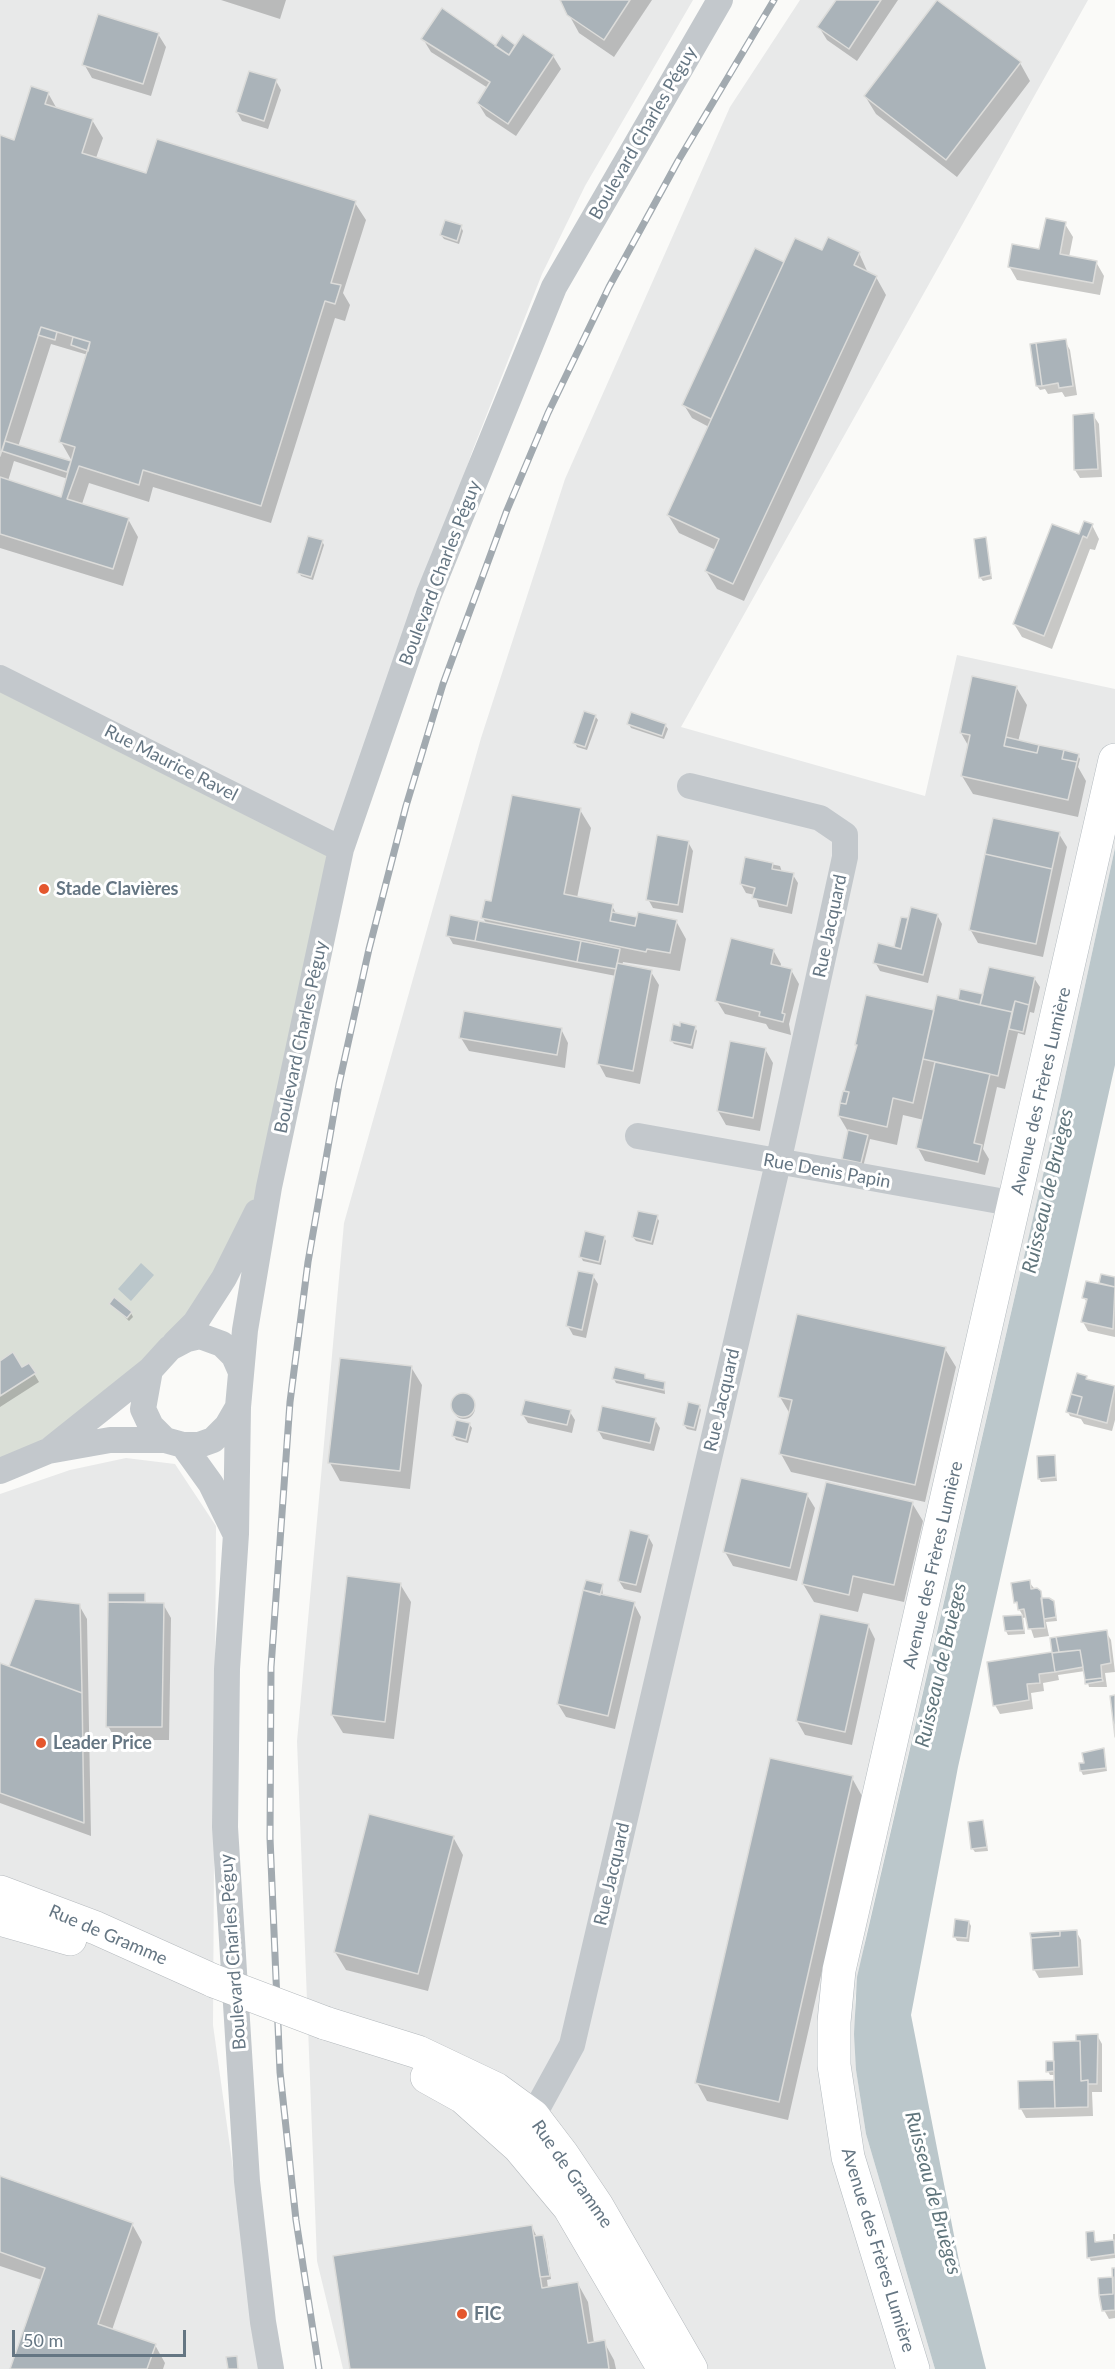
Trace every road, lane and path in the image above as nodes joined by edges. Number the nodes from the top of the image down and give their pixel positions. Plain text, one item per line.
1 (720, 0) edge
2 (0, 678) edge
3 (1115, 760) edge
4 (690, 786) dead end
5 (341, 849) junction
6 (638, 1136) dead end
7 (778, 1163) junction
8 (269, 1187) junction
9 (1016, 1204) junction
10 (170, 1348) junction
11 (150, 1370) junction
12 (241, 1372) junction
13 (238, 1407) junction
14 (174, 1443) junction
15 (48, 1451) junction
16 (0, 1471) edge
17 (236, 1534) junction
18 (0, 1887) edge
19 (0, 1892) edge
20 (0, 1919) edge
21 (96, 1928) junction
22 (214, 1981) junction
23 (325, 2023) junction
24 (533, 2116) junction
25 (272, 2369) edge
26 (664, 2369) edge
27 (691, 2369) edge
28 (913, 2369) edge

1 - 5 street, Boulevard Charles Péguy
2 - 5 street, Rue Maurice Ravel
3 - 9 street, Avenue des Frères Lumière
4 - 7 street, Rue Jacquard
5 - 8 street, Boulevard Charles Péguy
6 - 7 street, Rue Denis Papin
7 - 9 street, Rue Denis Papin
7 - 24 street, Rue Jacquard
8 - 10 street, Boulevard Charles Péguy
8 - 12 street, Boulevard Charles Péguy
9 - 28 street, Avenue des Frères Lumière
10 - 11 street
10 - 12 street
11 - 14 street
11 - 15 street
12 - 13 street
13 - 14 street
13 - 17 street, Boulevard Charles Péguy
14 - 15 street
14 - 17 street
15 - 16 street
17 - 25 street, Boulevard Charles Péguy
18 - 21 street
19 - 21 street, Rue de Gramme
20 - 22 street, Rue de Gramme
21 - 22 street, Rue de Gramme
22 - 23 street, Rue de Gramme, bridge
23 - 24 street, Rue de Gramme
23 - 26 street, Rue de Gramme
24 - 27 street, Rue de Gramme

